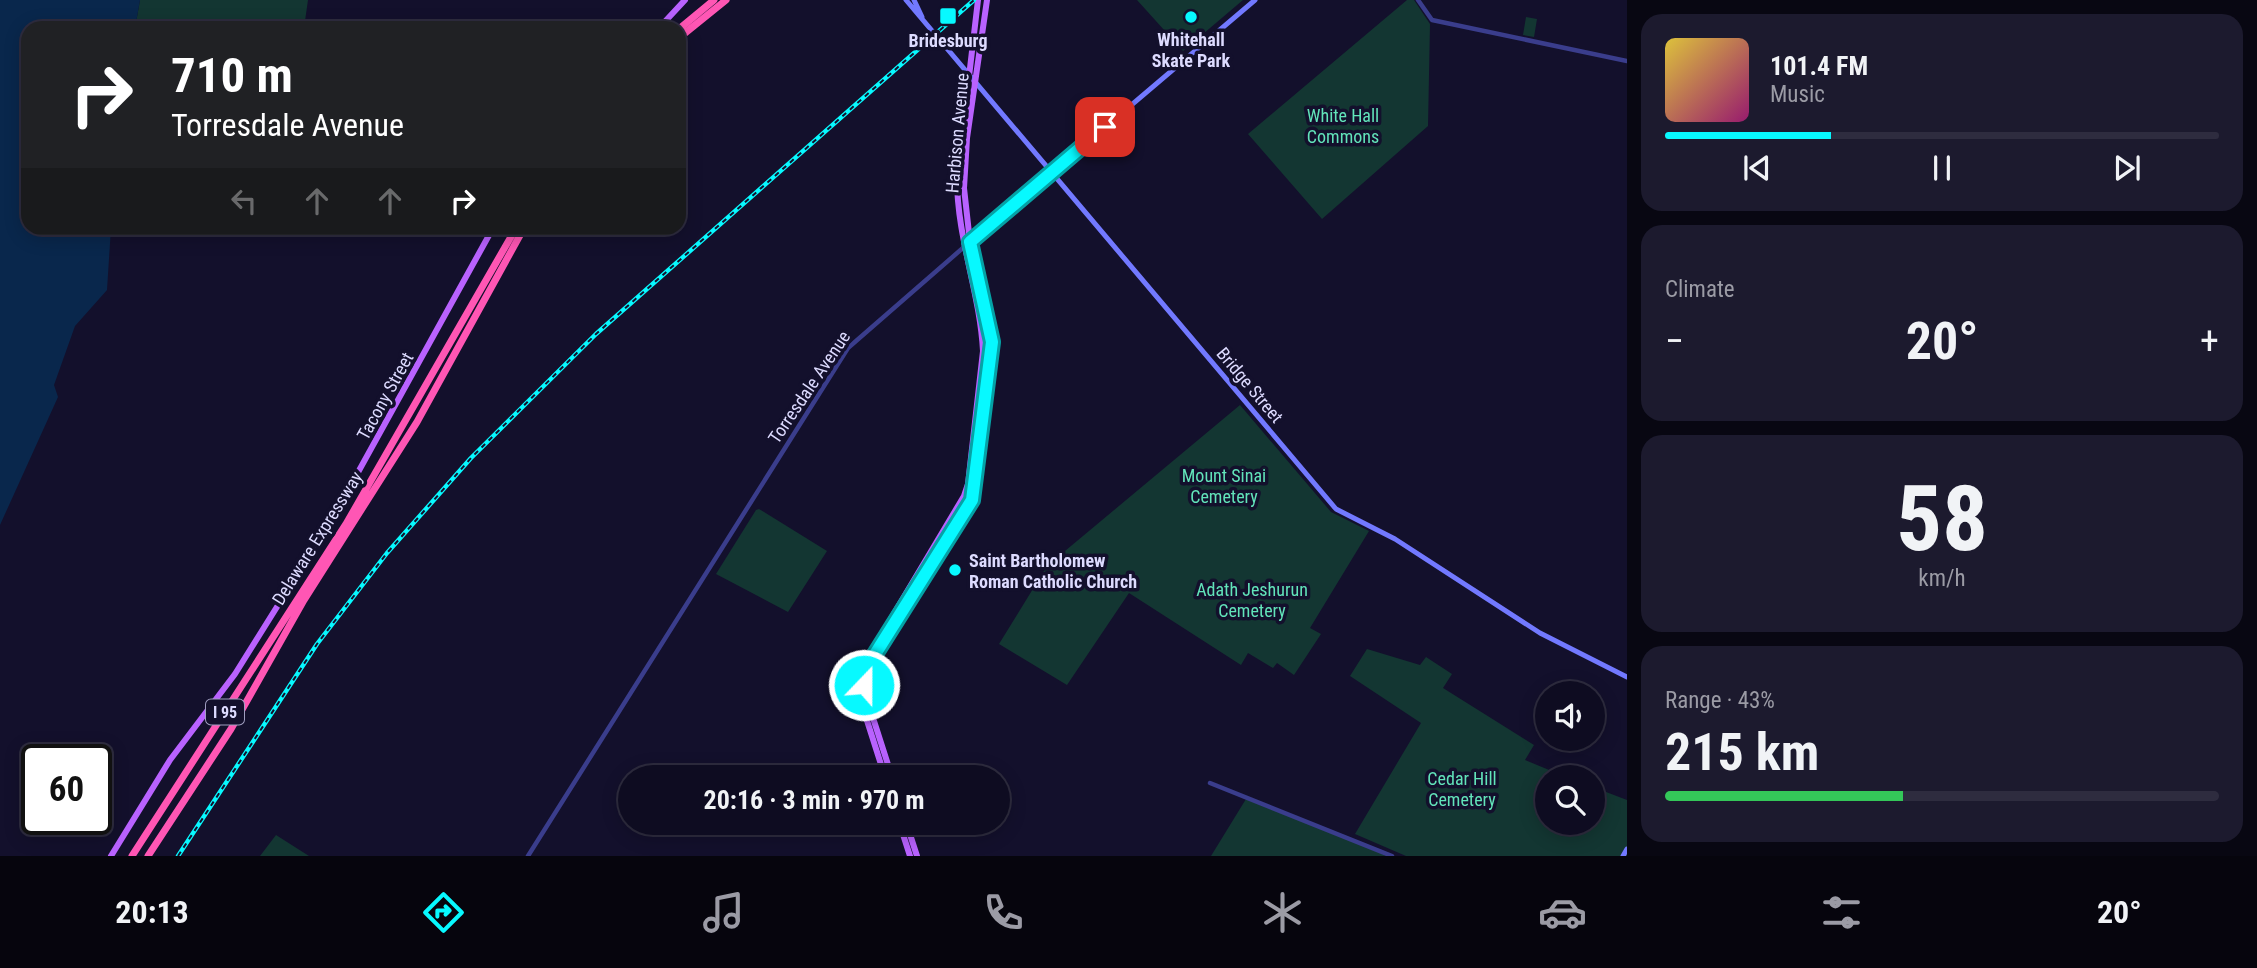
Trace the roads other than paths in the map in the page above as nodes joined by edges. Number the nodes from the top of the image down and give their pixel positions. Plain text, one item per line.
1 (685, 0) edge
2 (714, 0) edge
3 (726, 0) edge
4 (906, 0) edge
5 (914, 0) edge
6 (978, 0) edge
7 (986, 0) edge
8 (1255, 0) edge
9 (1418, 0) edge
10 (666, 21) edge
11 (686, 23) edge
12 (926, 23) junction
13 (686, 32) edge
14 (1627, 61) edge
15 (968, 75) junction
16 (975, 83) junction
17 (1051, 171) junction
18 (489, 235) edge
19 (513, 235) edge
20 (519, 235) edge
21 (970, 242) junction
22 (964, 247) junction
23 (503, 258) junction
24 (990, 329) junction
25 (982, 330) junction
26 (992, 342) junction
27 (983, 351) junction
28 (320, 569) junction
29 (1627, 677) edge
30 (881, 765) edge
31 (888, 765) edge
32 (1210, 783) dead end
33 (903, 835) edge
34 (910, 835) edge
35 (1627, 849) edge
36 (111, 856) edge
37 (132, 856) edge
38 (148, 856) edge
39 (528, 856) edge
40 (910, 856) edge
41 (917, 856) edge
42 (1391, 856) edge
43 (1623, 856) edge

1 - 10 main road
2 - 11 highway
3 - 13 highway
4 - 12 main road, Bridge Street
5 - 12 main road, Bridge Street
6 - 15 main road, Harbison Avenue
7 - 16 main road, Harbison Avenue
8 - 17 main road, Torresdale Avenue
9 - 14 street
12 - 15 main road, Bridge Street
15 - 16 main road, Bridge Street
15 - 22 main road, Harbison Avenue
16 - 17 main road, Bridge Street
16 - 21 main road, Harbison Avenue
17 - 21 main road, Torresdale Avenue
17 - 29 main road, Bridge Street
18 - 36 main road, Tacony Street
19 - 23 highway, Delaware Expressway / I 95
20 - 23 highway, Delaware Expressway / I 95
21 - 22 main road, Torresdale Avenue
21 - 24 main road, Harbison Avenue
22 - 25 main road, Harbison Avenue
22 - 39 street, Torresdale Avenue
23 - 28 highway, Delaware Expressway / I 95
24 - 25 main road
24 - 26 main road, Harbison Avenue
25 - 27 main road, Harbison Avenue
26 - 27 main road
26 - 31 main road, Harbison Avenue
27 - 30 main road, Harbison Avenue
28 - 37 highway, Delaware Expressway / I 95
28 - 38 highway, Delaware Expressway / I 95
32 - 42 street
33 - 40 main road
34 - 41 main road
35 - 43 main road

